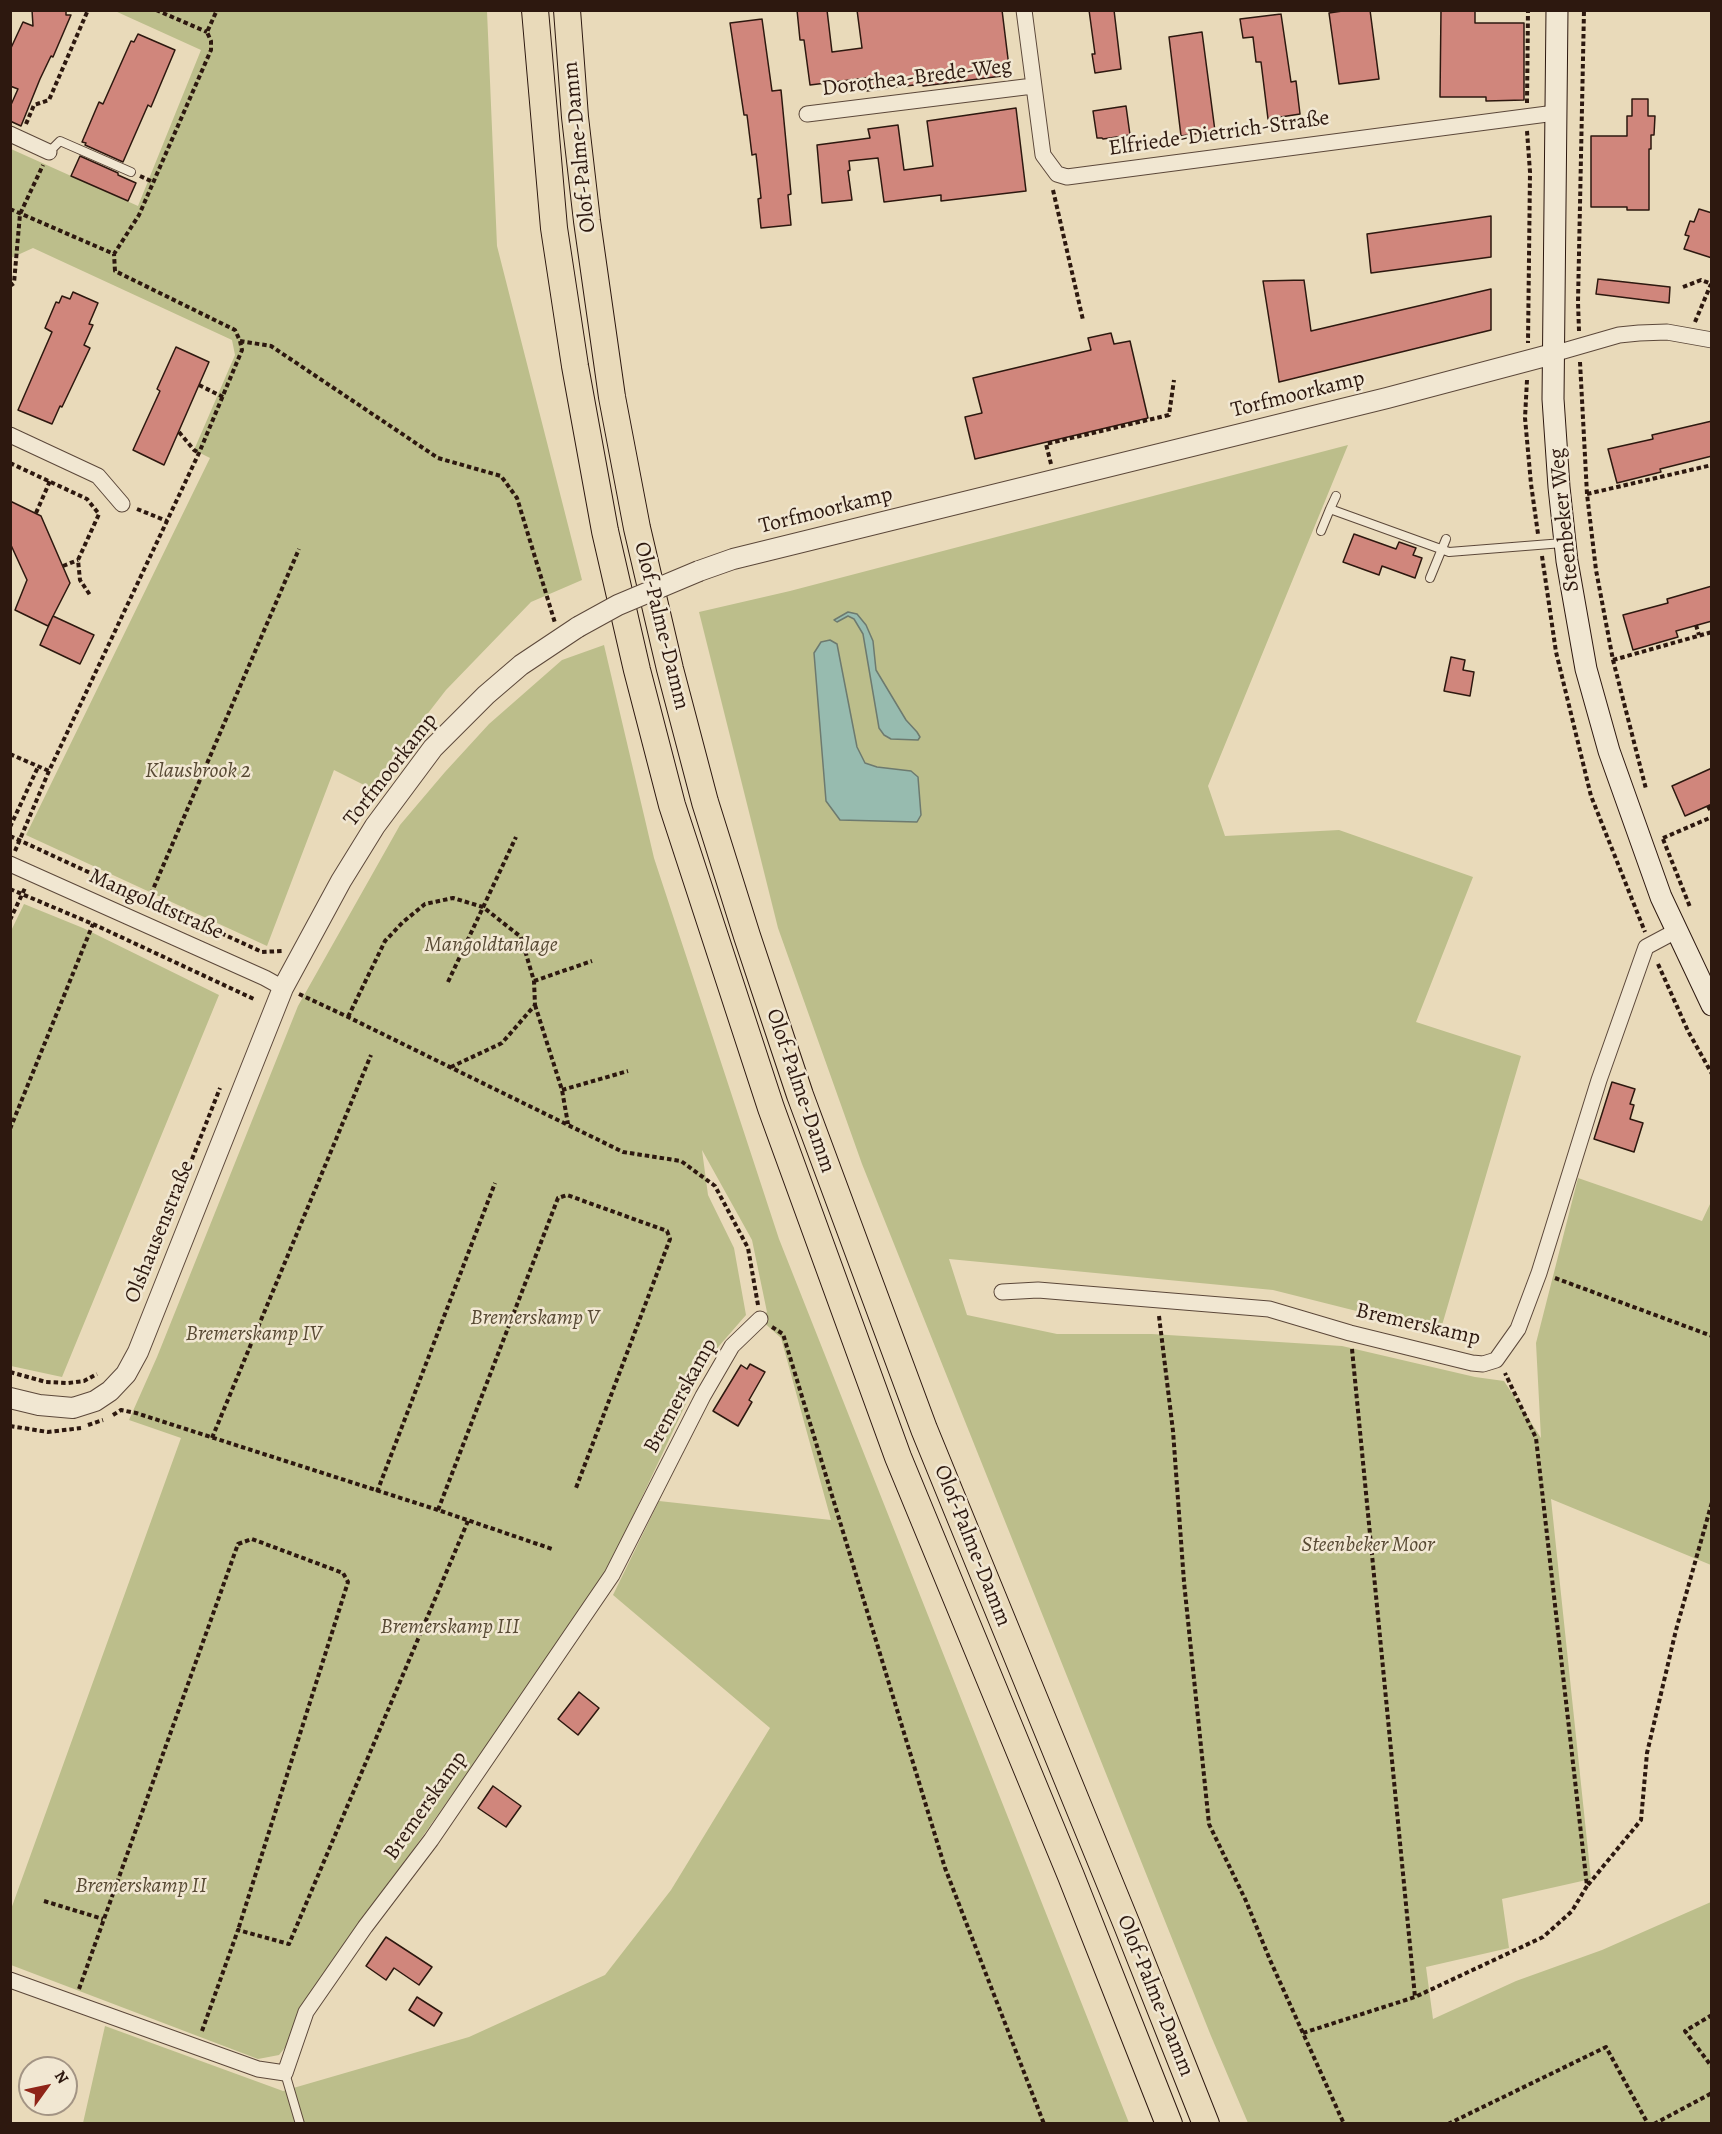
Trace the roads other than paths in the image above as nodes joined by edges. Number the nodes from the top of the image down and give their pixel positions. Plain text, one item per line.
1 (536, 10) edge
2 (567, 10) edge
3 (1024, 10) edge
4 (1557, 10) edge
5 (1033, 86) junction
6 (1556, 113) junction
7 (807, 114) dead end
8 (15, 136) edge
9 (49, 152) joint
10 (131, 172) dead end
11 (1712, 340) edge
12 (1553, 354) junction
13 (10, 435) edge
14 (1336, 496) dead end
15 (122, 504) road end
16 (1330, 509) junction
17 (1321, 531) dead end
18 (1446, 539) dead end
19 (1565, 543) junction
20 (1442, 549) junction
21 (1430, 578) dead end
22 (10, 864) edge
23 (1676, 931) junction
24 (283, 988) junction
25 (1712, 1005) edge
26 (1002, 1292) dead end
27 (760, 1319) road end
28 (10, 1398) edge
29 (10, 1980) edge
30 (285, 2073) junction
31 (300, 2124) edge
32 (1169, 2124) edge
33 (1206, 2124) edge

1 - 32 highway, Olof-Palme-Damm
2 - 33 highway, Olof-Palme-Damm
3 - 5 street
4 - 6 main road, Steenbeker Weg
5 - 6 street, Elfriede-Dietrich-Straße
5 - 7 street, Dorothea-Brede-Weg
6 - 12 main road, Steenbeker Weg
8 - 9 street
9 - 10 lane
11 - 12 street
12 - 19 main road, Steenbeker Weg
12 - 24 street, Torfmoorkamp, bridge
13 - 15 street
14 - 16 lane
16 - 17 lane
16 - 20 lane
18 - 20 lane
19 - 20 lane
19 - 23 main road, Steenbeker Weg
20 - 21 lane
22 - 24 street, Mangoldtstraße
23 - 25 main road, Steenbeker Weg
23 - 26 street, Bremerskamp
24 - 28 street, Olshausenstraße
27 - 30 street, Bremerskamp
29 - 30 street
30 - 31 lane

